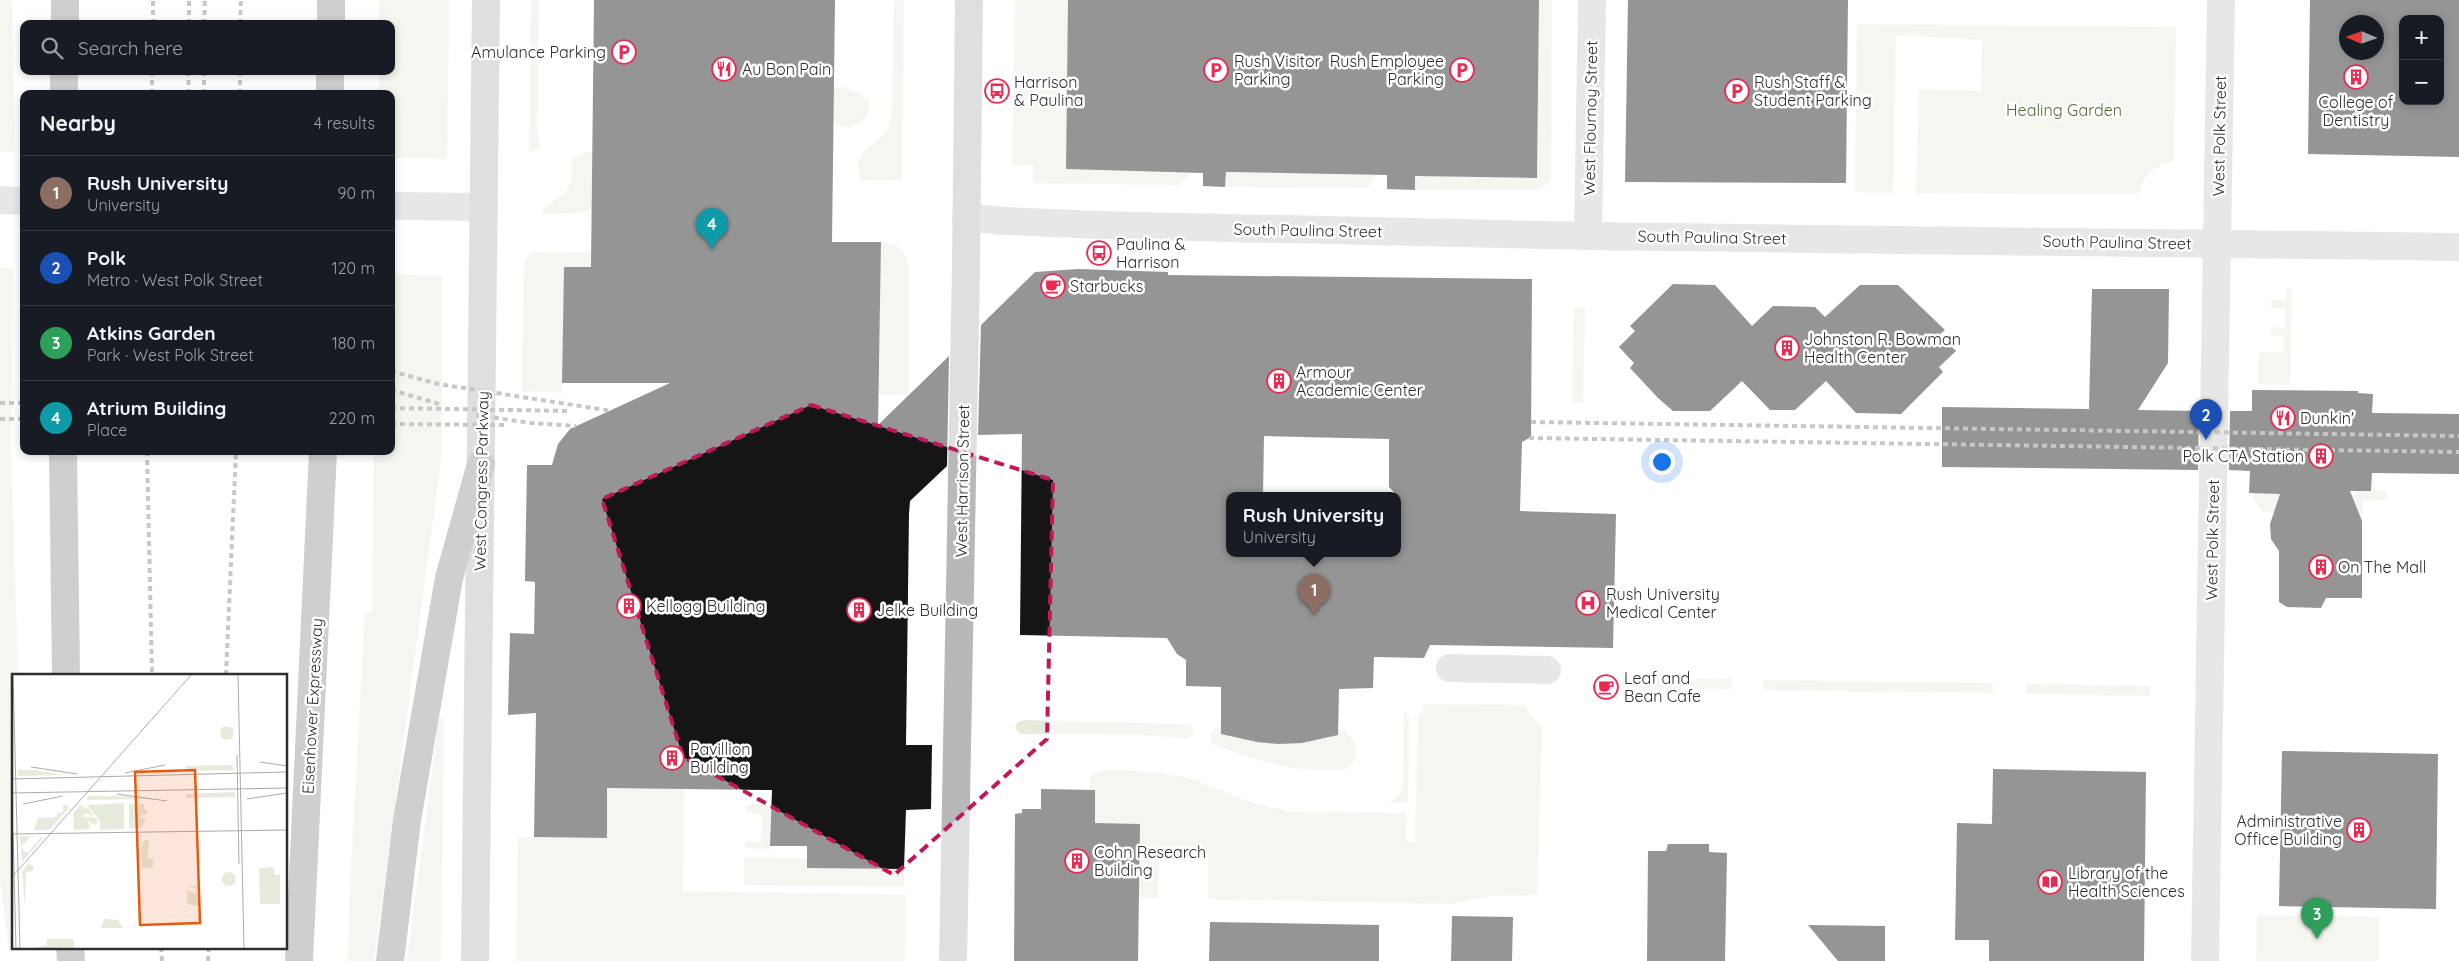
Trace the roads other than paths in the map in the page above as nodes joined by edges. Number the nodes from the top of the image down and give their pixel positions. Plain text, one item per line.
1 (65, 0) edge
2 (331, 0) edge
3 (486, 0) edge
4 (969, 0) edge
5 (1592, 0) edge
6 (2221, 0) edge
7 (65, 20) edge
8 (331, 20) edge
9 (64, 75) edge
10 (330, 75) edge
11 (64, 90) edge
12 (330, 90) edge
13 (395, 206) edge
14 (484, 207) junction
15 (966, 217) junction
16 (1588, 236) junction
17 (2217, 244) junction
18 (2459, 247) edge
19 (63, 455) edge
20 (323, 455) edge
21 (481, 464) junction
22 (1450, 668) dead end
23 (1547, 670) dead end
24 (66, 674) edge
25 (70, 948) edge
26 (71, 961) edge
27 (299, 961) edge
28 (390, 961) edge
29 (475, 961) edge
30 (953, 961) edge
31 (2205, 961) edge

1 - 7 highway
2 - 8 highway
3 - 14 street, West Congress Parkway
4 - 15 street, West Harrison Street
5 - 16 street, West Flournoy Street
6 - 17 street, West Polk Street
9 - 11 highway
10 - 12 highway
13 - 14 street
14 - 21 street, West Congress Parkway
15 - 16 street, South Paulina Street
15 - 30 street, West Harrison Street
16 - 17 street, South Paulina Street
17 - 18 street, South Paulina Street
17 - 31 street, West Polk Street
19 - 24 highway
20 - 27 highway, Eisenhower Expressway
21 - 28 highway
21 - 29 street, West Congress Parkway
22 - 23 street
25 - 26 highway

